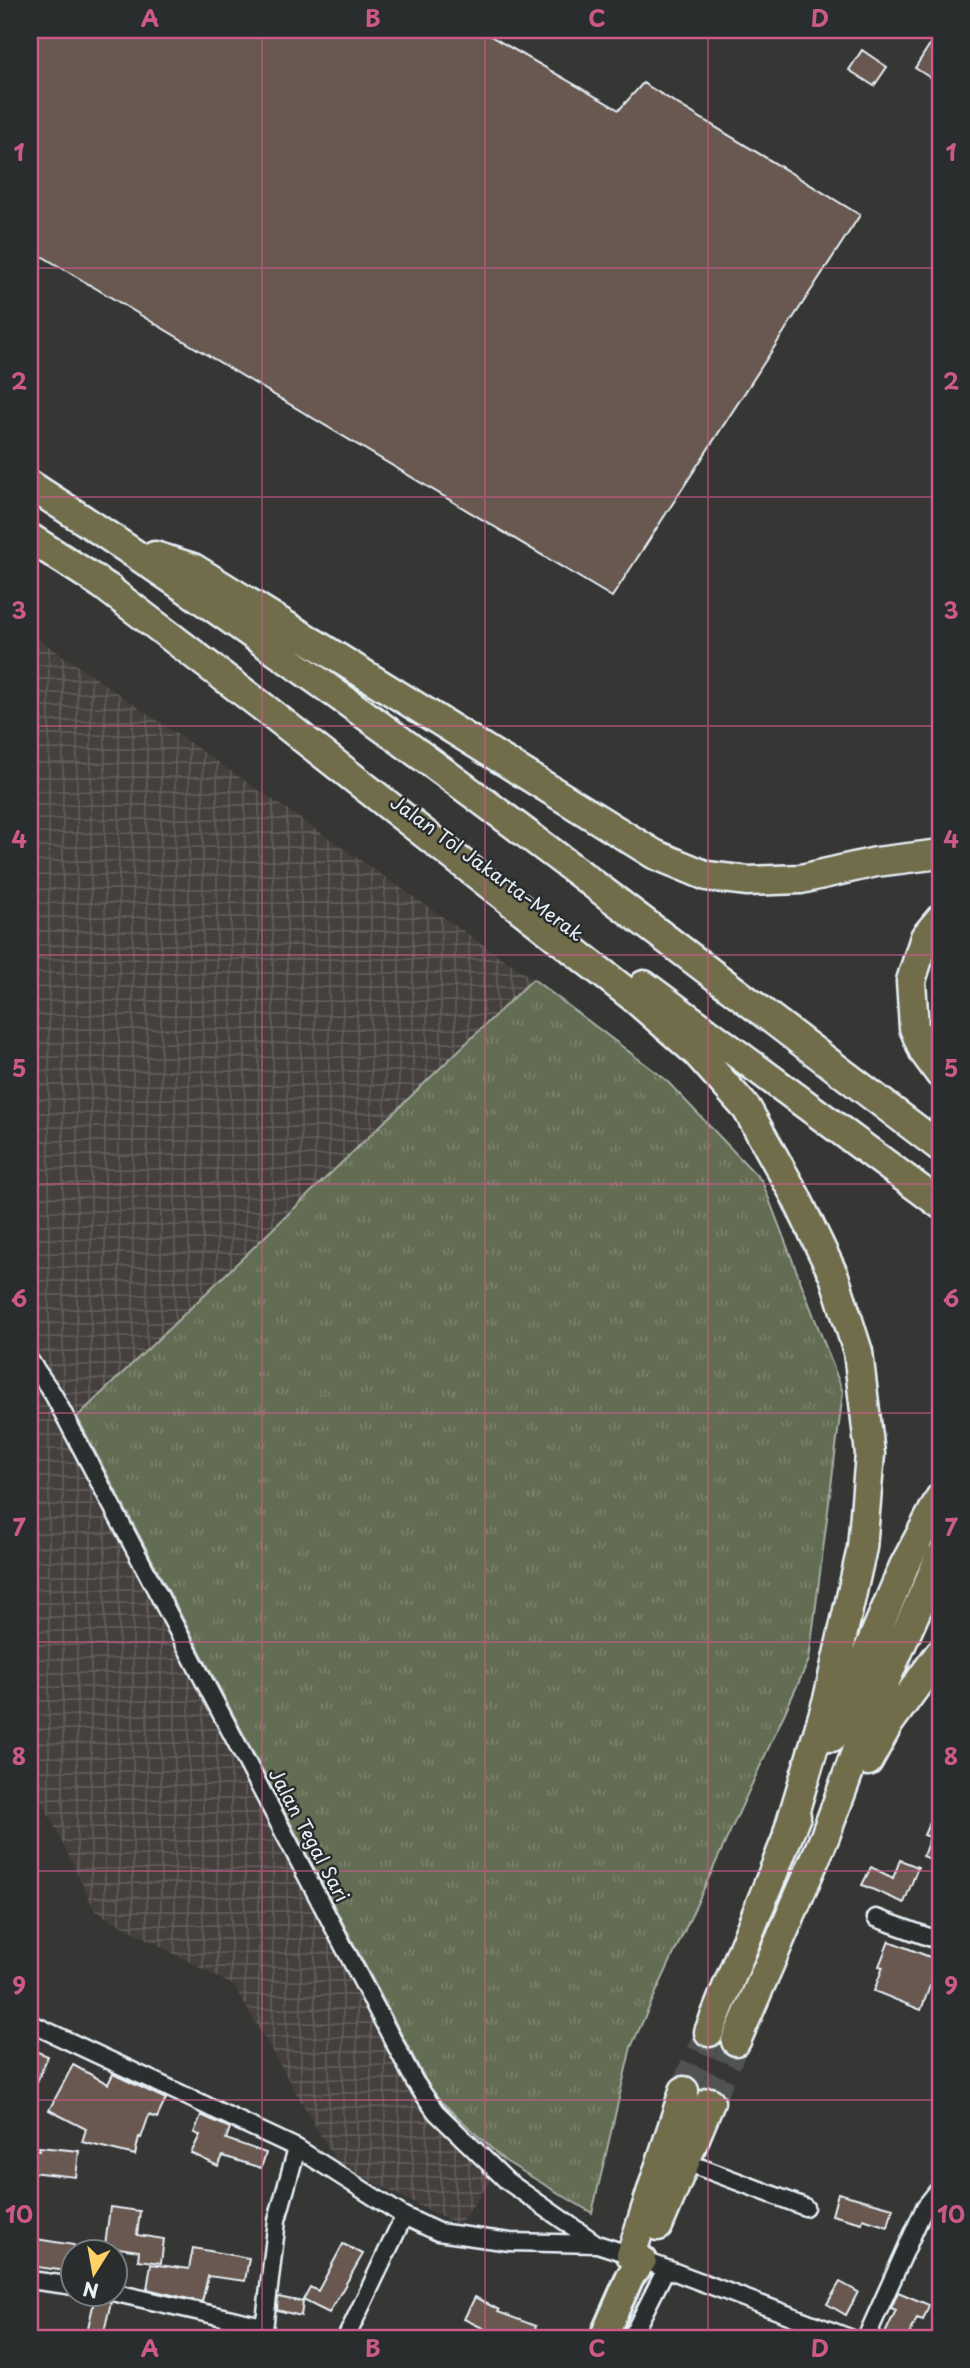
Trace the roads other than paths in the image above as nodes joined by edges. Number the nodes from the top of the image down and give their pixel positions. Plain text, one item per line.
1 (30, 485) edge
2 (30, 538) edge
3 (126, 547) junction
4 (95, 579) junction
5 (940, 854) edge
6 (940, 919) edge
7 (940, 1074) edge
8 (940, 1147) edge
9 (940, 1204) edge
10 (30, 1361) edge
11 (940, 1498) edge
12 (940, 1557) edge
13 (940, 1653) edge
14 (788, 1833) junction
15 (825, 1836) junction
16 (876, 1917) dead end
17 (940, 1941) edge
18 (30, 2023) edge
19 (709, 2032) tunnel mouth
20 (736, 2041) tunnel mouth
21 (684, 2091) tunnel mouth
22 (710, 2102) tunnel mouth
23 (297, 2148) junction
24 (686, 2162) junction
25 (940, 2188) edge
26 (805, 2207) dead end
27 (404, 2216) junction
28 (597, 2244) junction
29 (643, 2265) junction
30 (30, 2280) edge
31 (60, 2284) edge
32 (130, 2297) edge
33 (263, 2332) edge
34 (818, 2333) edge
35 (346, 2338) edge
36 (603, 2338) edge
37 (631, 2338) edge
38 (850, 2338) edge
39 (866, 2338) edge

1 - 3 highway
2 - 4 highway, Jalan Tol Jakarta–Merak
3 - 5 highway
3 - 8 highway
4 - 9 highway, Jalan Tol Jakarta–Merak
4 - 14 highway
6 - 7 highway
10 - 28 street, Jalan Tegal Sari
11 - 14 highway
12 - 15 highway
13 - 15 highway
14 - 19 highway
15 - 20 highway
16 - 17 street
18 - 23 street
21 - 29 highway
22 - 24 highway
23 - 27 street
23 - 33 street
24 - 26 street
24 - 29 highway
25 - 39 street
27 - 28 street
27 - 35 street
28 - 29 street, Jalan Tegal Sari
29 - 34 street, Jalan Tegal Sari
29 - 36 highway
29 - 37 street
30 - 31 street
32 - 33 street
34 - 38 street, Jalan Tegal Sari

